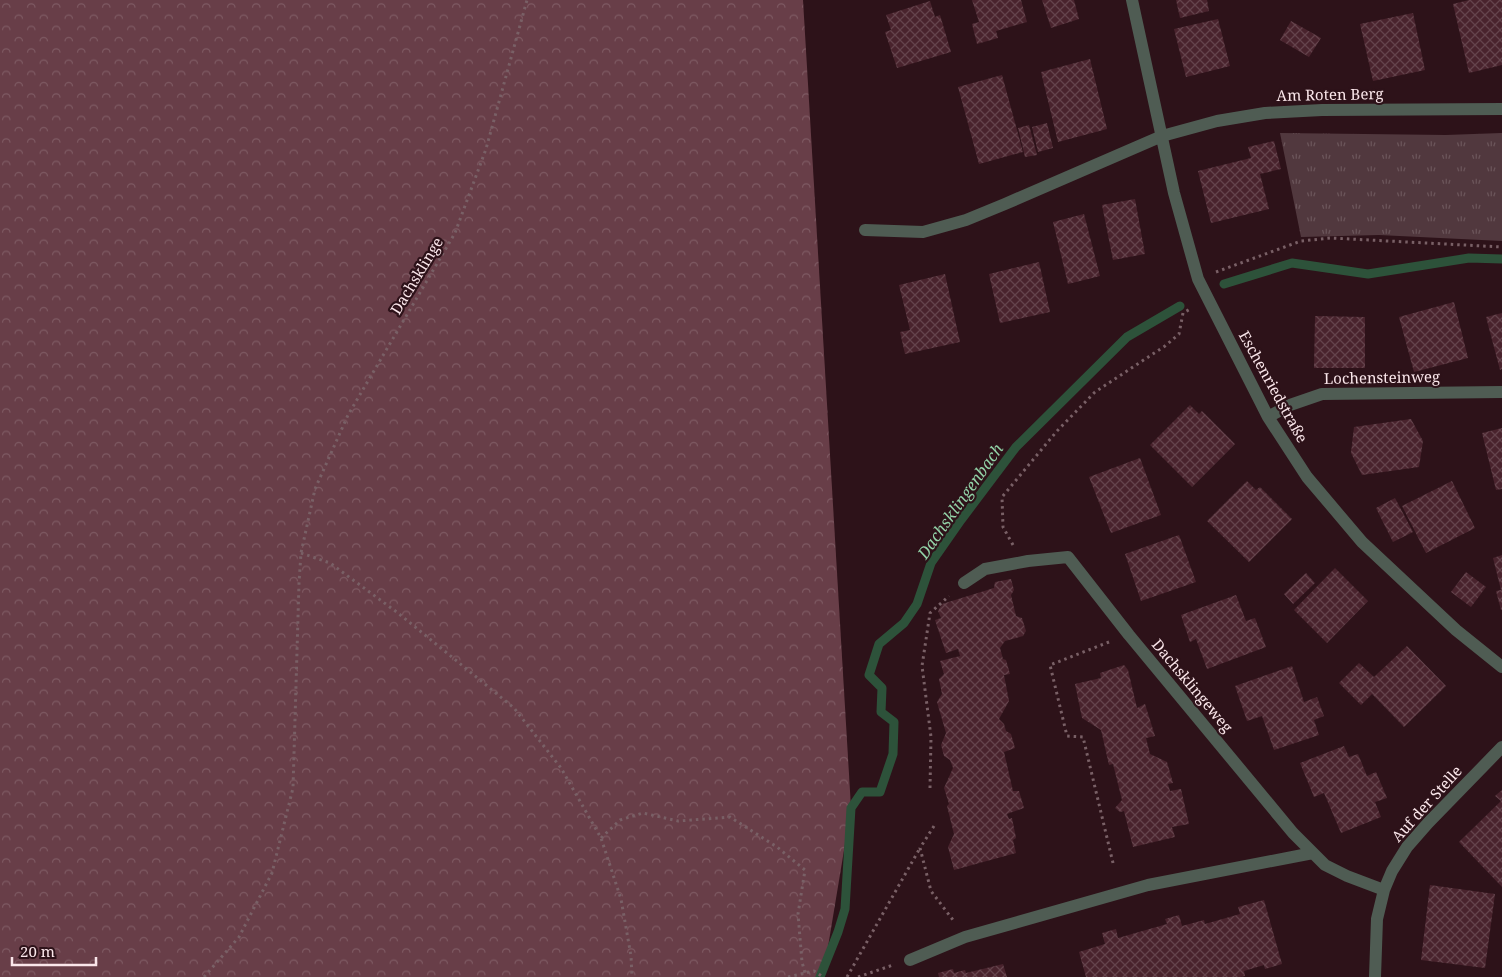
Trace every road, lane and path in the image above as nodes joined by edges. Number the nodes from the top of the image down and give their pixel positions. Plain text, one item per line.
1 (527, 0) edge
2 (1132, 0) edge
3 (1502, 109) edge
4 (1162, 136) junction
5 (865, 230) dead end
6 (1502, 247) edge
7 (1198, 279) junction
8 (1208, 300) junction
9 (1502, 392) edge
10 (1268, 417) junction
11 (301, 553) junction
12 (1028, 562) junction
13 (964, 583) joint
14 (1129, 635) junction
15 (1502, 667) edge
16 (1502, 747) edge
17 (930, 788) dead end
18 (934, 826) dead end
19 (601, 838) junction
20 (920, 848) junction
21 (1313, 853) junction
22 (1113, 863) dead end
23 (1384, 890) junction
24 (965, 937) junction
25 (910, 960) joint
26 (805, 973) junction
27 (204, 977) edge
28 (632, 977) edge
29 (788, 977) edge
30 (823, 977) edge
31 (846, 977) edge
32 (858, 977) edge
33 (1375, 977) edge

1 - 11 path, Dachsklinge
2 - 4 street, Eschenriedstraße
3 - 4 street, Am Roten Berg
4 - 5 street
4 - 7 street, Eschenriedstraße
6 - 7 path
7 - 8 street, Eschenriedstraße
8 - 10 street, Eschenriedstraße
8 - 12 path
9 - 10 street, Lochensteinweg
10 - 15 street, Eschenriedstraße
11 - 19 path
11 - 27 path, Dachsklinge
12 - 13 street, Dachsklingeweg
12 - 14 street, Dachsklingeweg
13 - 17 path
14 - 21 street, Dachsklingeweg
14 - 22 path
16 - 23 street, Auf der Stelle
18 - 20 path
19 - 26 path
19 - 28 path
20 - 24 path
20 - 31 path
21 - 23 street, Dachsklingeweg
21 - 24 street
23 - 33 street, Auf der Stelle
24 - 25 street
25 - 32 path
26 - 29 path
26 - 30 path

